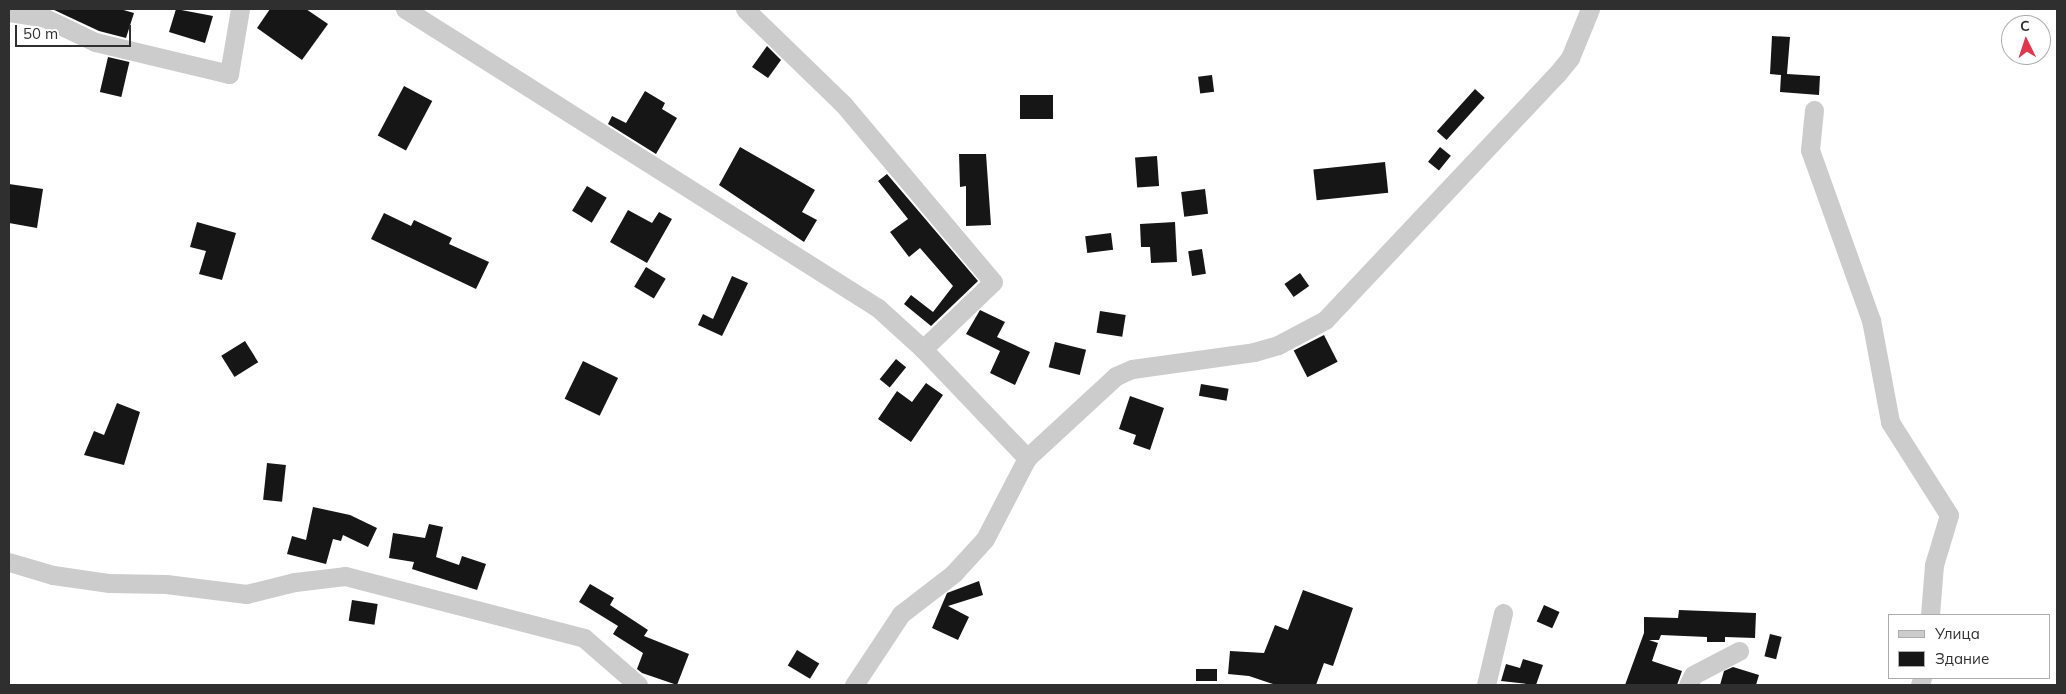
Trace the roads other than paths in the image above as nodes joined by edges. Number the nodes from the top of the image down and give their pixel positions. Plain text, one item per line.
1 (240, 9) edge
2 (404, 9) edge
3 (745, 9) edge
4 (1590, 9) edge
5 (9, 12) edge
6 (1814, 110) dead end
7 (923, 349) junction
8 (1027, 458) junction
9 (9, 562) edge
10 (1503, 613) dead end
11 (1930, 614) edge
12 (1739, 651) dead end
13 (638, 685) edge
14 (854, 685) edge
15 (1486, 685) edge
16 (1688, 685) edge

1 - 5 street
2 - 7 street
3 - 7 street
4 - 8 street
6 - 11 street
7 - 8 street
8 - 14 street
9 - 13 street
10 - 15 street
12 - 16 street

